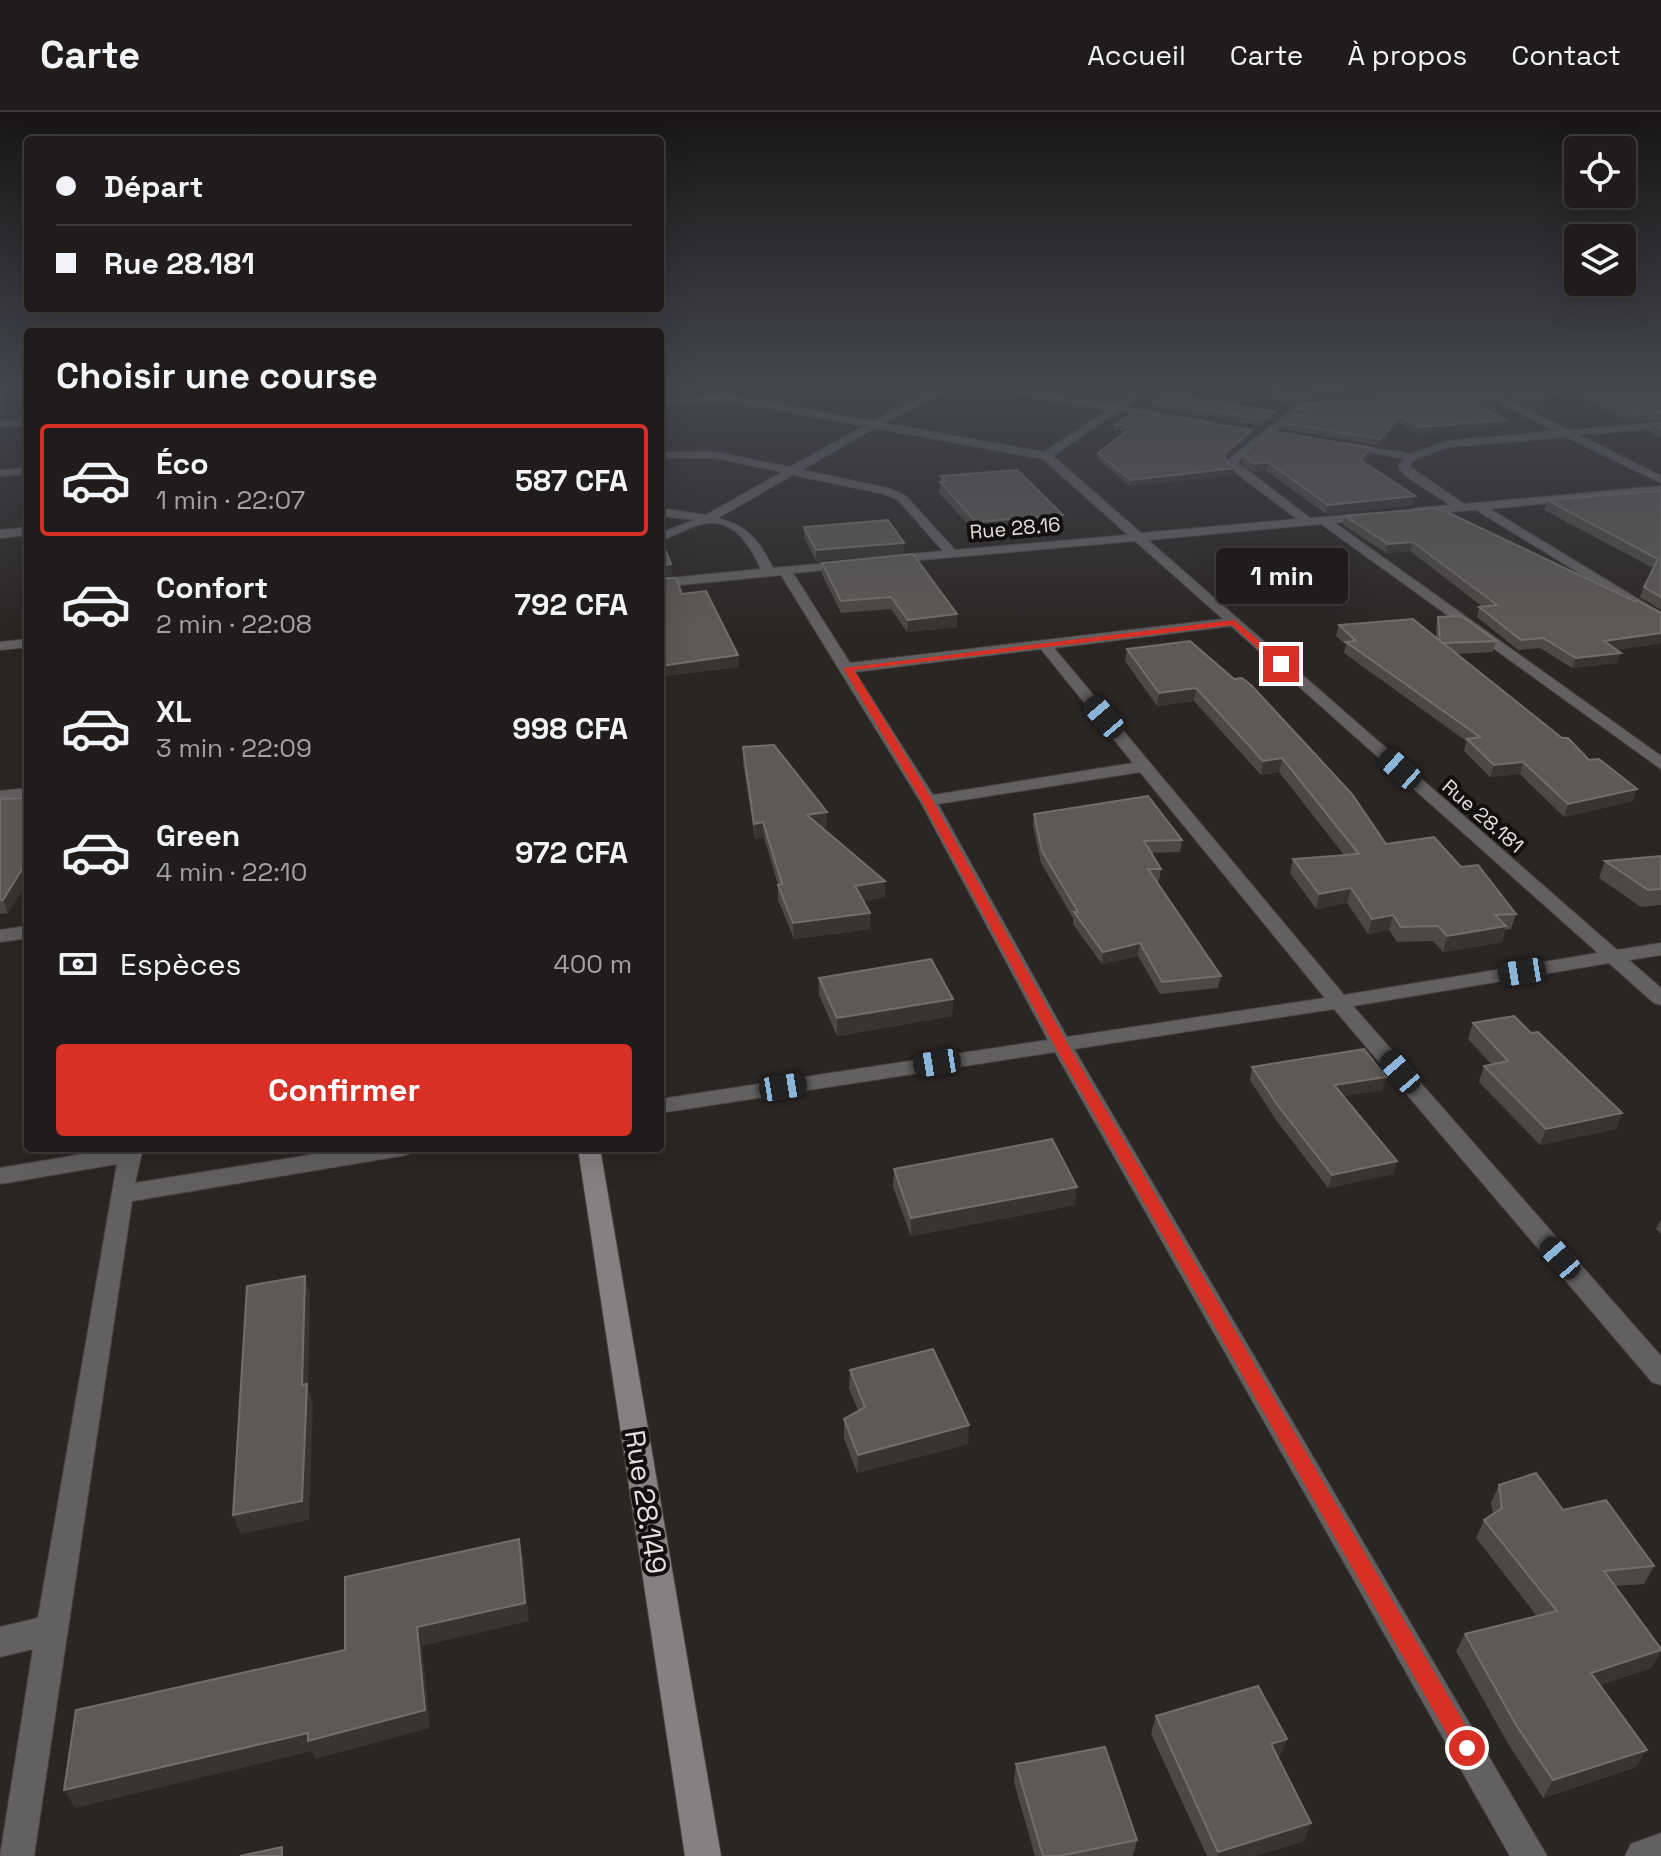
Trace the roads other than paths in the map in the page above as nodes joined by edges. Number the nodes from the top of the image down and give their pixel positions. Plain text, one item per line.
1 (795, 469) edge
2 (1061, 469) edge
3 (1238, 469) edge
4 (1405, 469) edge
5 (1640, 469) edge
6 (798, 470) junction
7 (24, 471) edge
8 (0, 473) edge
9 (1661, 480) edge
10 (1661, 489) edge
11 (1479, 507) junction
12 (1462, 508) junction
13 (664, 513) edge
14 (1400, 513) edge
15 (1385, 515) edge
16 (707, 519) junction
17 (1323, 520) junction
18 (1307, 521) junction
19 (24, 531) edge
20 (0, 534) edge
21 (664, 535) edge
22 (1137, 537) junction
23 (952, 554) junction
24 (876, 561) edge
25 (861, 563) edge
26 (777, 571) junction
27 (664, 583) edge
28 (1661, 619) edge
29 (1234, 622) junction
30 (24, 643) edge
31 (1043, 643) junction
32 (0, 646) edge
33 (848, 668) junction
34 (1661, 764) edge
35 (1145, 766) junction
36 (24, 793) edge
37 (0, 796) edge
38 (928, 801) junction
39 (24, 933) edge
40 (0, 936) edge
41 (1661, 949) edge
42 (1613, 957) junction
43 (1661, 999) edge
44 (1339, 1002) junction
45 (1060, 1043) junction
46 (664, 1105) edge
47 (126, 1152) edge
48 (131, 1152) edge
49 (377, 1152) edge
50 (590, 1152) edge
51 (0, 1176) edge
52 (121, 1194) junction
53 (1661, 1374) edge
54 (54, 1629) junction
55 (0, 1642) edge
56 (1661, 1851) edge
57 (16, 1856) edge
58 (703, 1856) edge
59 (1529, 1856) edge
60 (1643, 1856) edge

1 - 6 street
2 - 22 street, Rue 28.181
3 - 18 street
4 - 12 street
5 - 9 street
6 - 16 street
6 - 23 street
7 - 8 street
10 - 11 street
11 - 12 street
11 - 28 street
12 - 14 street
13 - 16 street
15 - 17 street, Rue 28.16
16 - 21 street
16 - 26 street
17 - 18 street, Rue 28.16
17 - 34 street
18 - 22 street, Rue 28.16
19 - 20 street
22 - 23 street, Rue 28.16
22 - 29 street, Rue 28.181
23 - 24 street, Rue 28.16
25 - 26 street
26 - 27 street
26 - 33 street
29 - 31 street
29 - 42 street, Rue 28.181
30 - 32 street
31 - 33 street
31 - 35 street
33 - 38 street
35 - 38 street
35 - 44 street
36 - 37 street
38 - 45 street
39 - 40 street
41 - 42 street
42 - 43 street, Rue 28.181
42 - 44 street
44 - 45 street
44 - 53 street
45 - 46 street
45 - 59 street
47 - 51 street
48 - 52 street
49 - 52 street
50 - 58 street, Rue 28.149
52 - 54 street
54 - 55 street
54 - 57 street
56 - 60 street

